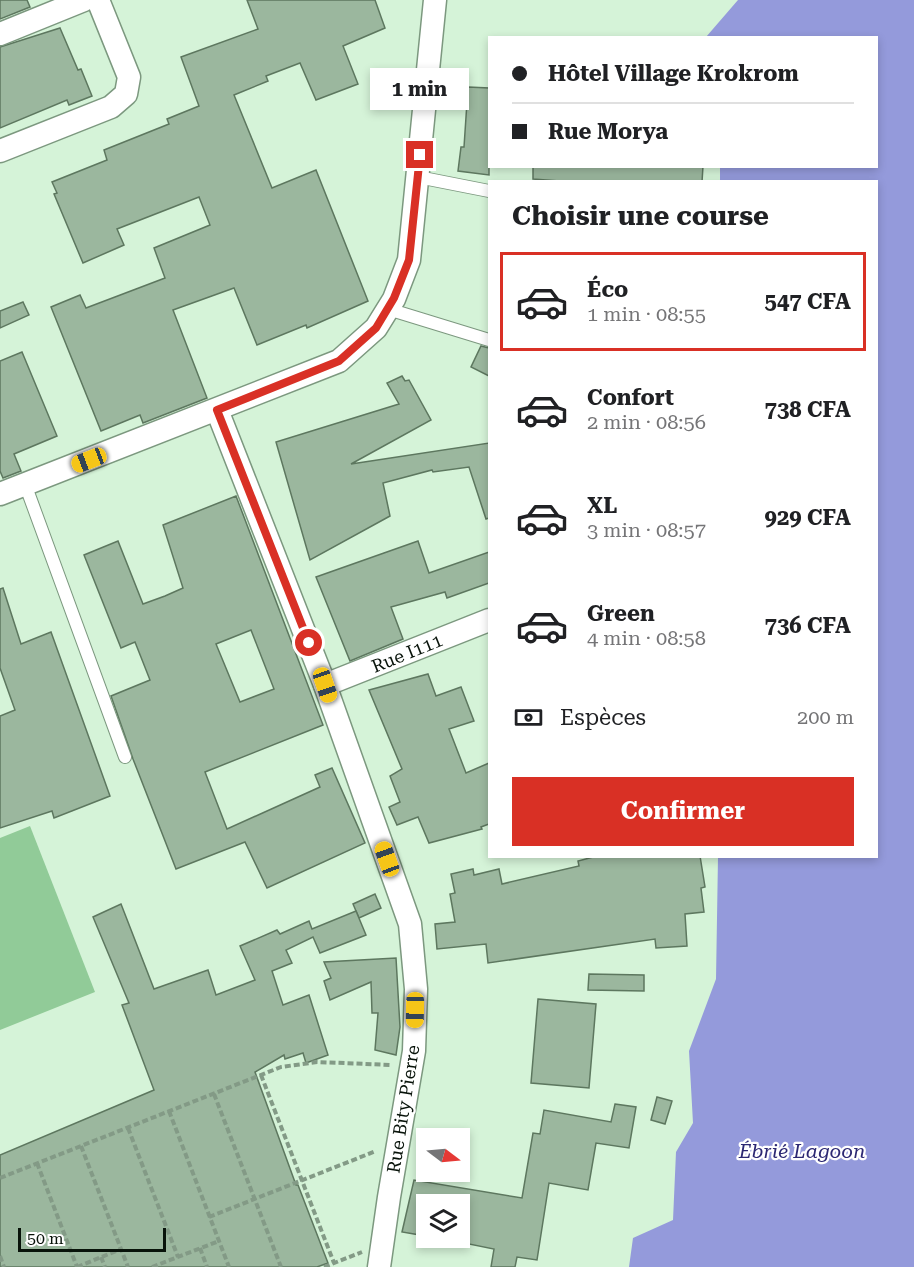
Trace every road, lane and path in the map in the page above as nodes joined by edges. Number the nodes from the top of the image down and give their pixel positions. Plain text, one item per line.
1 (84, 0) edge
2 (98, 0) edge
3 (435, 0) edge
4 (0, 34) edge
5 (0, 152) edge
6 (417, 177) junction
7 (488, 191) edge
8 (388, 309) junction
9 (488, 340) edge
10 (217, 410) junction
11 (25, 484) junction
12 (0, 494) edge
13 (488, 620) edge
14 (325, 685) junction
15 (125, 757) dead end
16 (412, 1065) junction
17 (261, 1075) junction
18 (214, 1094) junction
19 (169, 1111) junction
20 (128, 1128) junction
21 (398, 1142) junction
22 (81, 1146) junction
23 (37, 1163) junction
24 (0, 1178) edge
25 (302, 1180) junction
26 (254, 1199) junction
27 (209, 1217) junction
28 (219, 1241) junction
29 (382, 1244) junction
30 (200, 1248) junction
31 (121, 1249) junction
32 (0, 1256) edge
33 (101, 1257) junction
34 (178, 1257) junction
35 (334, 1263) junction
36 (4, 1267) edge
37 (76, 1267) edge
38 (105, 1267) edge
39 (128, 1267) edge
40 (155, 1267) edge
41 (207, 1267) edge
42 (229, 1267) edge
43 (281, 1267) edge
44 (324, 1267) edge
45 (379, 1267) edge

1 - 4 street
2 - 5 street
3 - 6 street
6 - 7 lane
6 - 8 street
8 - 9 lane
8 - 10 street
10 - 11 street
10 - 14 street, Rue Bity Pierre
11 - 12 street
11 - 15 lane
13 - 14 street, Rue I111
14 - 16 street, Rue Bity Pierre
16 - 17 path
16 - 21 street, Rue Bity Pierre
17 - 18 path
17 - 25 path
18 - 19 path
18 - 26 path
19 - 20 path
19 - 27 path
20 - 22 path
20 - 34 path
21 - 25 path
21 - 29 street, Rue Bity Pierre
22 - 23 path
22 - 31 path
23 - 24 path
23 - 37 path
25 - 26 path
25 - 35 path
26 - 27 path
26 - 43 path
27 - 28 path
28 - 30 path
28 - 42 path
29 - 35 path
29 - 45 street, Rue Bity Pierre
30 - 34 path
30 - 41 path
31 - 33 path
31 - 39 path
32 - 36 path
33 - 37 path
33 - 38 path
34 - 40 path
35 - 44 path

